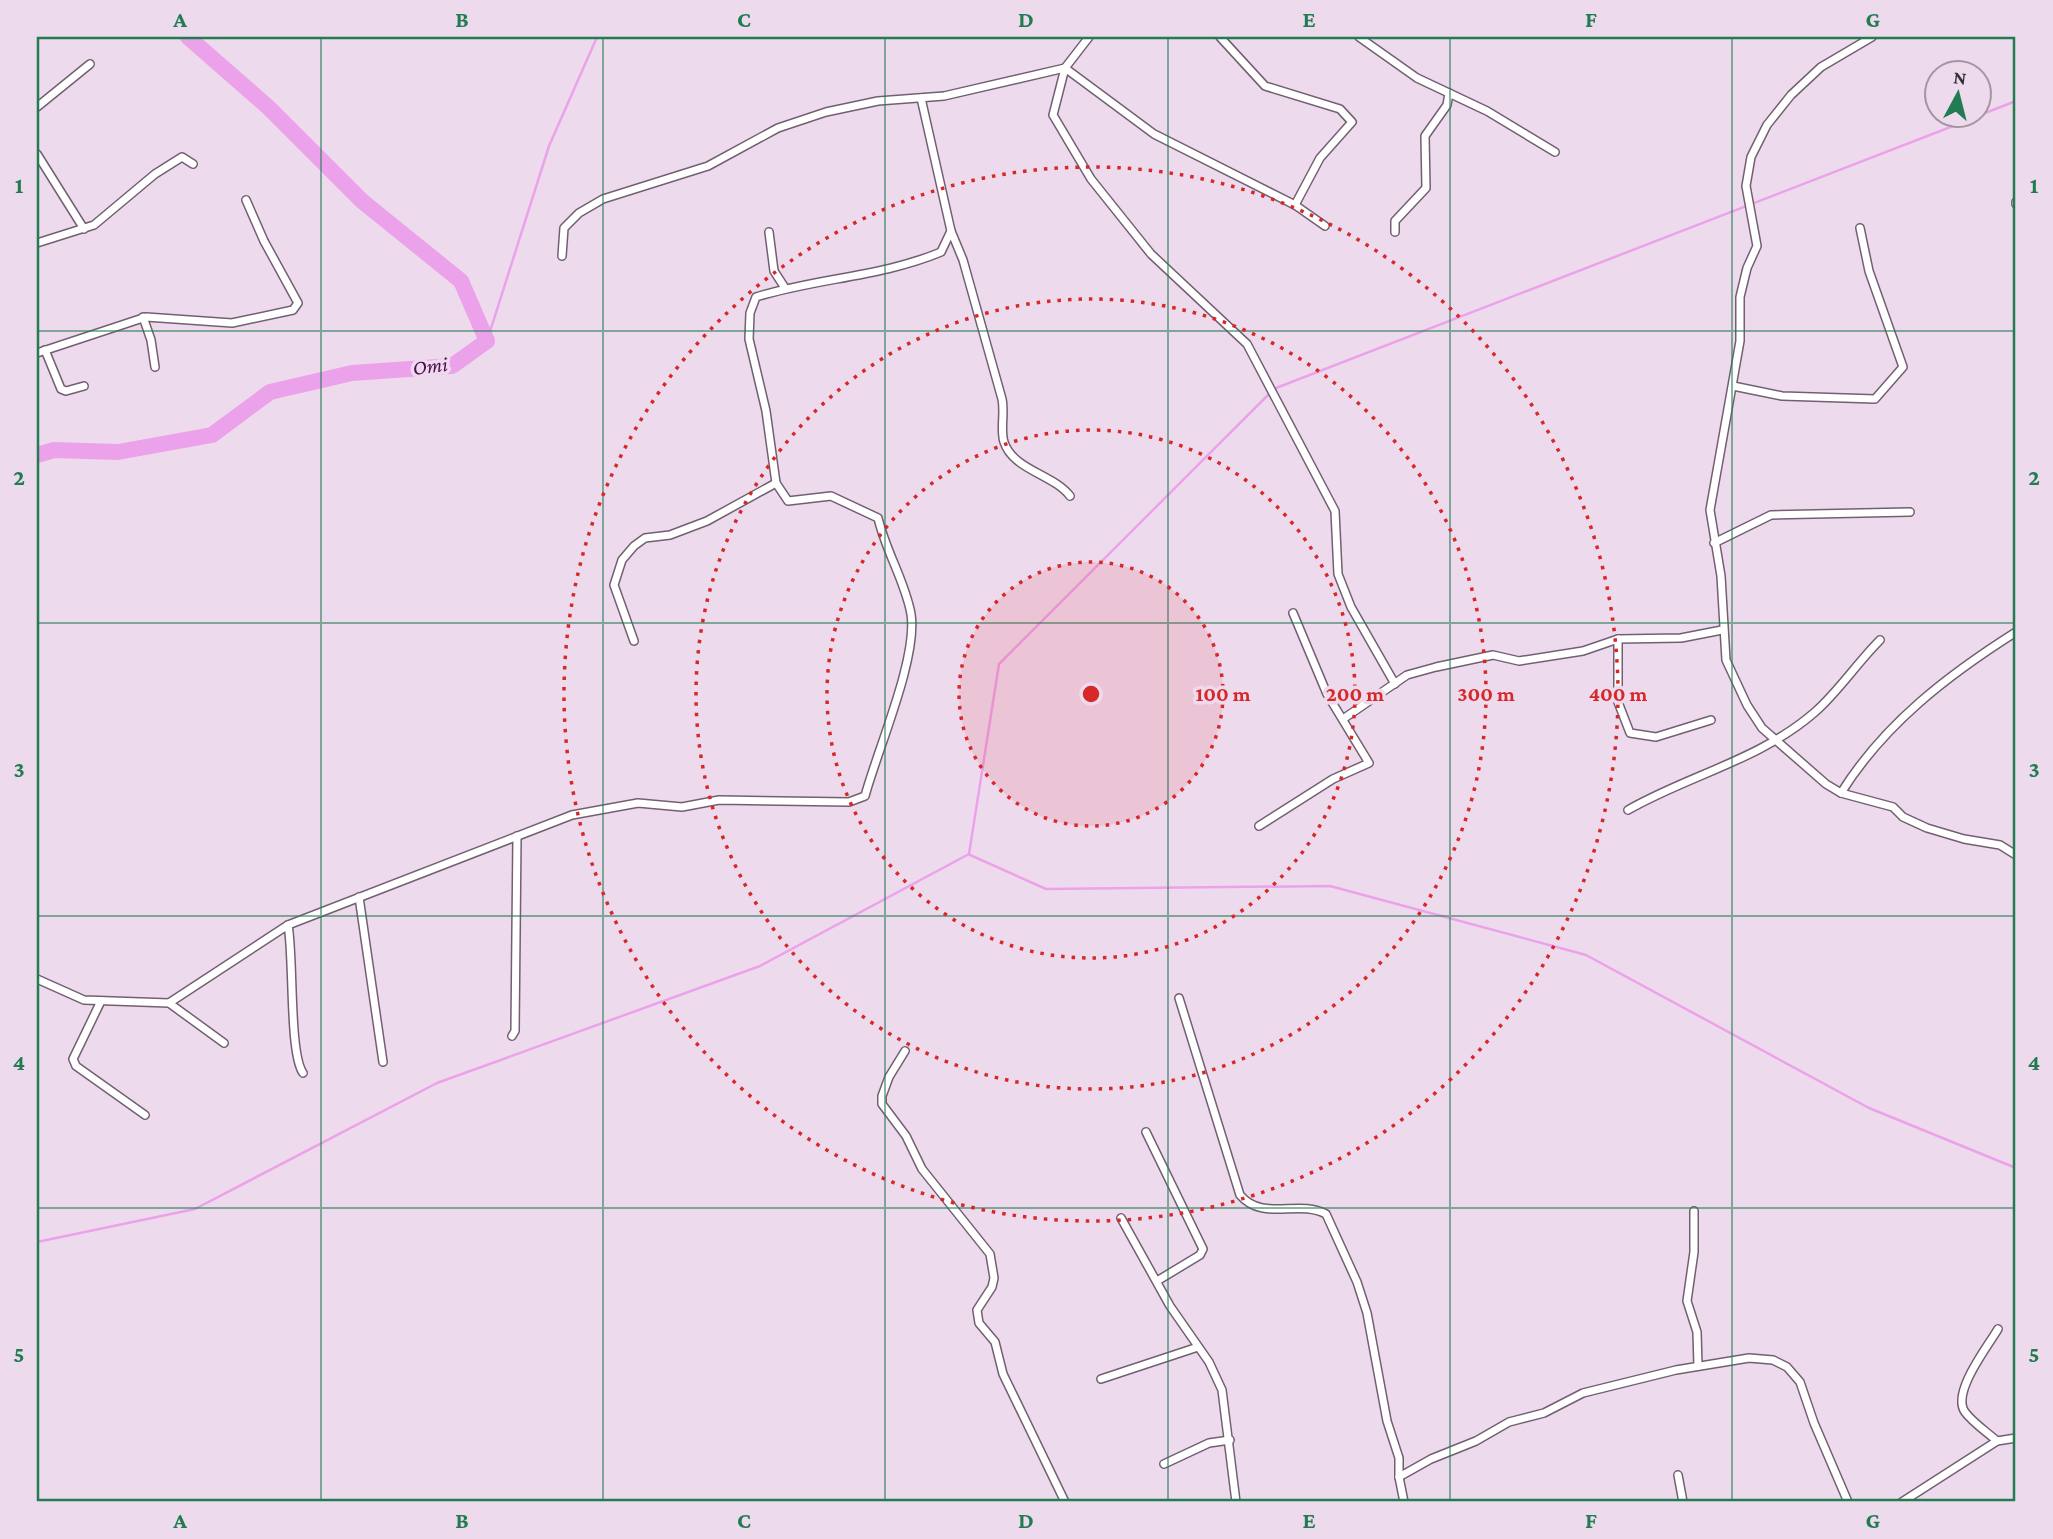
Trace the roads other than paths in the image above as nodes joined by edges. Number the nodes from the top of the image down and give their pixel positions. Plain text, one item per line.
1 (1088, 37) edge
2 (1220, 37) edge
3 (1359, 37) edge
4 (1872, 37) edge
5 (90, 64) dead end
6 (1065, 68) junction
7 (1449, 93) junction
8 (921, 98) junction
9 (37, 107) edge
10 (1555, 152) dead end
11 (37, 154) edge
12 (193, 164) dead end
13 (247, 200) dead end
14 (1294, 205) junction
15 (1325, 226) dead end
16 (1860, 228) dead end
17 (84, 229) junction
18 (951, 231) junction
19 (769, 232) dead end
20 (1395, 232) dead end
21 (37, 243) edge
22 (562, 256) dead end
23 (785, 288) junction
24 (143, 317) junction
25 (46, 350) junction
26 (37, 353) edge
27 (155, 368) dead end
28 (84, 386) dead end
29 (1733, 386) junction
30 (776, 483) junction
31 (1070, 496) dead end
32 (1910, 512) dead end
33 (1714, 543) junction
34 (1293, 612) dead end
35 (1722, 631) junction
36 (2016, 632) edge
37 (1618, 639) junction
38 (1880, 640) dead end
39 (634, 641) dead end
40 (1395, 684) junction
41 (1343, 719) junction
42 (1712, 720) dead end
43 (1774, 741) junction
44 (1841, 793) junction
45 (1628, 810) dead end
46 (1259, 826) dead end
47 (517, 836) junction
48 (2016, 855) edge
49 (359, 897) junction
50 (288, 925) junction
51 (37, 979) edge
52 (1179, 998) dead end
53 (101, 1001) junction
54 (170, 1003) junction
55 (512, 1036) dead end
56 (224, 1043) dead end
57 (905, 1051) dead end
58 (383, 1062) dead end
59 (303, 1073) dead end
60 (145, 1115) dead end
61 (1146, 1132) dead end
62 (1694, 1211) dead end
63 (1121, 1218) dead end
64 (1157, 1281) junction
65 (1998, 1329) dead end
66 (1198, 1347) junction
67 (1698, 1366) junction
68 (1101, 1379) dead end
69 (2016, 1438) edge
70 (1230, 1440) junction
71 (1997, 1441) junction
72 (1164, 1464) dead end
73 (1678, 1475) dead end
74 (1398, 1476) junction
75 (1065, 1502) edge
76 (1236, 1502) edge
77 (1404, 1502) edge
78 (1683, 1502) edge
79 (1848, 1502) edge
80 (1902, 1502) edge

1 - 6 street
2 - 14 street
3 - 7 street
4 - 29 street
5 - 9 street
6 - 8 street
6 - 14 street
6 - 40 street
7 - 10 street
7 - 20 street
8 - 18 street
8 - 22 street
11 - 17 street
12 - 17 street
13 - 24 street
14 - 15 street
16 - 29 street
17 - 21 street
18 - 23 street
18 - 31 street
19 - 23 street
23 - 30 street
24 - 25 street
24 - 27 street
25 - 26 street
25 - 28 street
29 - 33 street
30 - 39 street
30 - 47 street
32 - 33 street
33 - 35 street
34 - 41 street
35 - 37 street
35 - 43 street
36 - 44 street
37 - 40 street
37 - 42 street
38 - 43 street
40 - 41 street
41 - 46 street
43 - 44 street
43 - 45 street
44 - 48 street
47 - 49 street
47 - 55 street
49 - 50 street
49 - 58 street
50 - 54 street
50 - 59 street
51 - 53 street
52 - 74 street
53 - 54 street
53 - 60 street
54 - 56 street
57 - 75 street
61 - 64 street
62 - 67 street
63 - 64 street
64 - 66 street
65 - 71 street
66 - 68 street
66 - 70 street
67 - 74 street
67 - 79 street
69 - 71 street
70 - 72 street
70 - 76 street
71 - 80 street
73 - 78 street
74 - 77 street

